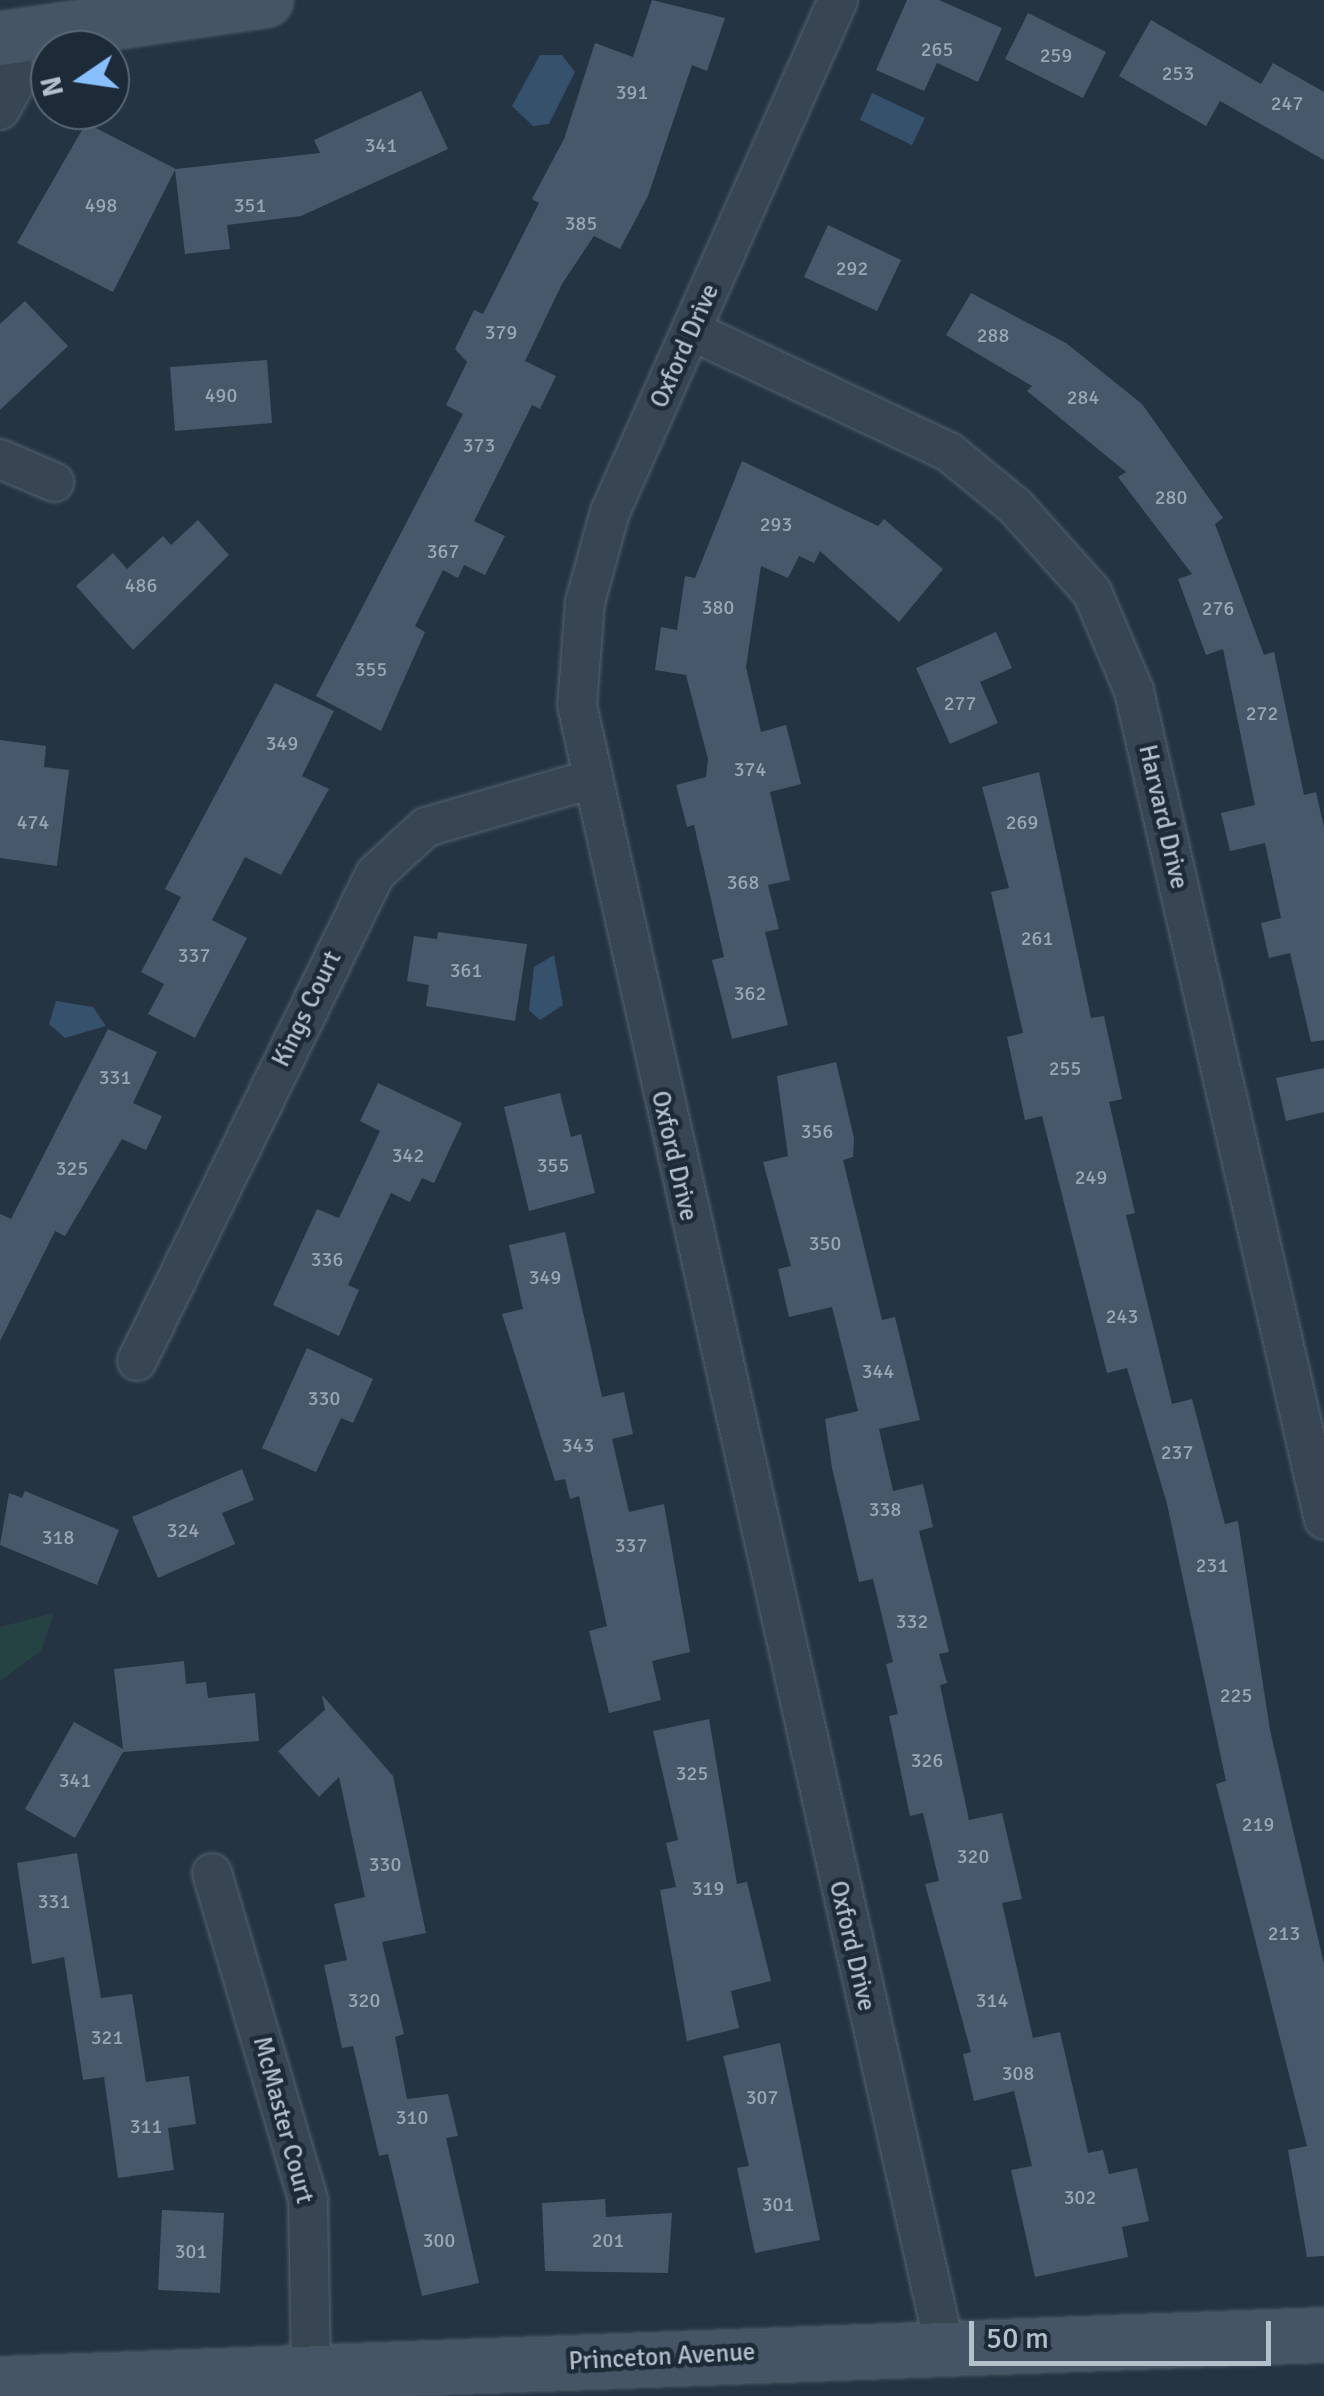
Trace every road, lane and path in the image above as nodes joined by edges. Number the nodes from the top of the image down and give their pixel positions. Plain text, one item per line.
1 (266, 0) edge
2 (838, 0) edge
3 (6, 38) edge
4 (0, 110) edge
5 (692, 332) junction
6 (0, 459) edge
7 (54, 482) dead end
8 (589, 780) junction
9 (137, 1362) dead end
10 (1324, 1520) edge
11 (212, 1872) dead end
12 (1324, 2335) edge
13 (944, 2344) junction
14 (312, 2374) junction
15 (0, 2384) edge

1 - 3 street
2 - 5 street, Oxford Drive
3 - 4 street
5 - 8 street, Oxford Drive
5 - 10 street, Harvard Drive
6 - 7 street
8 - 9 street, Kings Court
8 - 13 street, Oxford Drive
11 - 14 street, McMaster Court
12 - 13 street, Princeton Avenue
13 - 14 street, Princeton Avenue
14 - 15 street, Princeton Avenue

